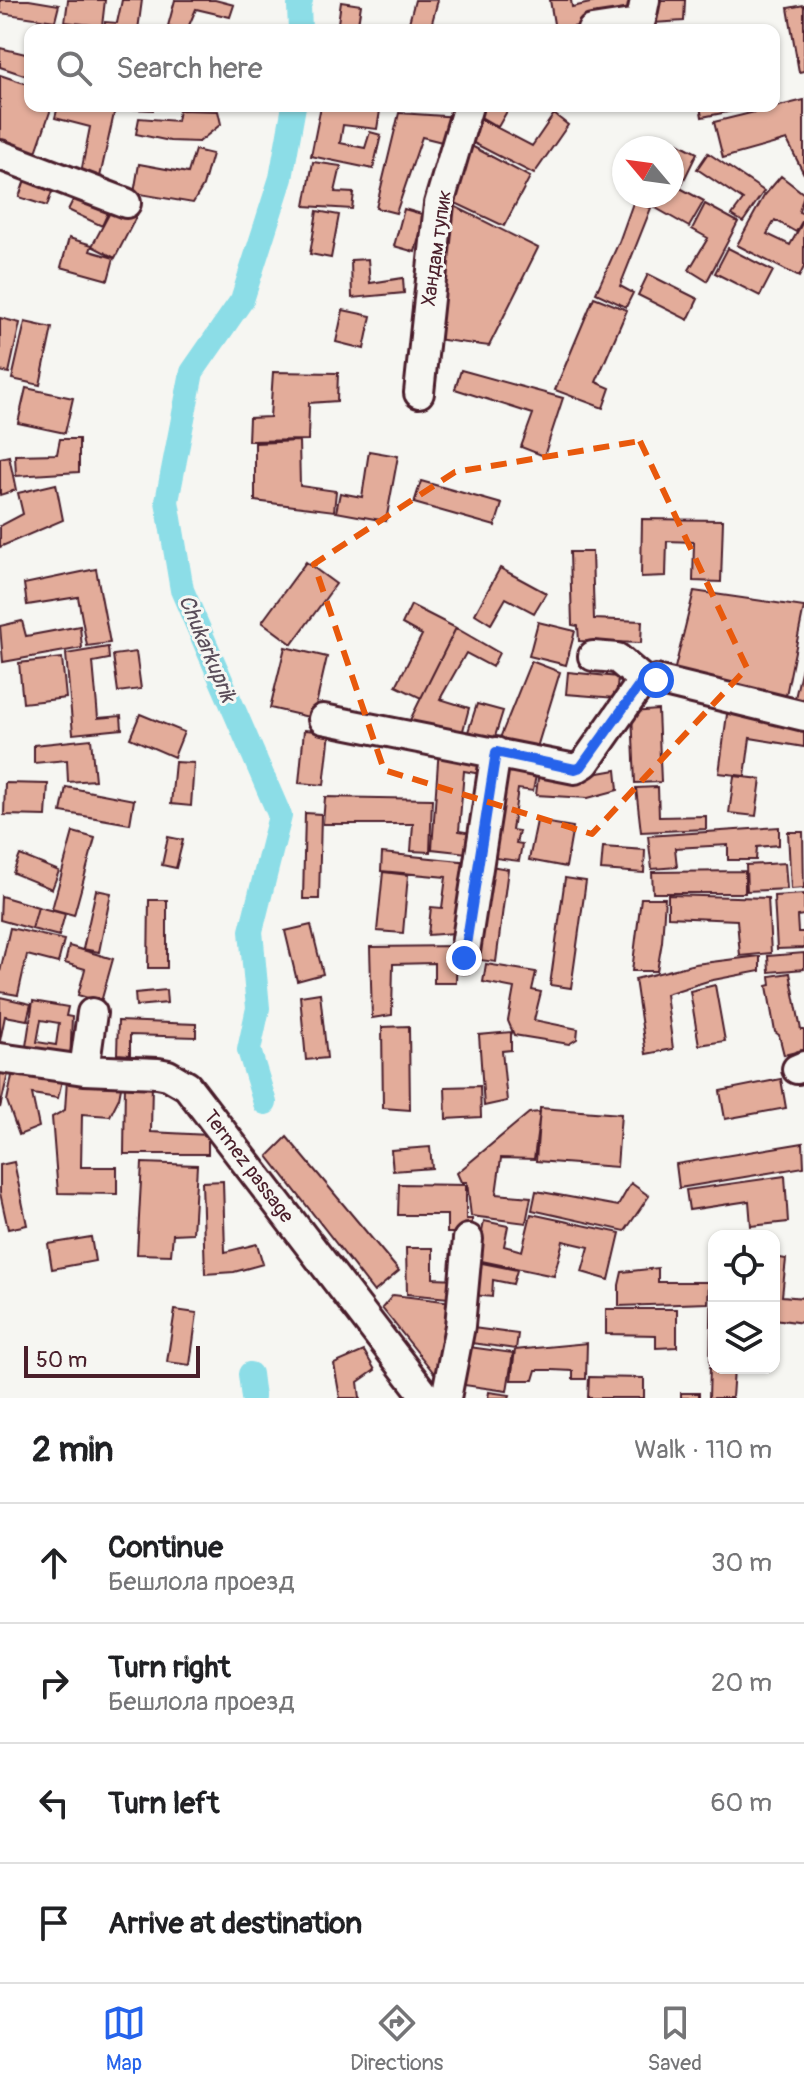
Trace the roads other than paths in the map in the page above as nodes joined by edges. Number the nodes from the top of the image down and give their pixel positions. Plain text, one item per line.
1 (645, 0) edge
2 (631, 24) edge
3 (466, 112) edge
4 (0, 155) edge
5 (126, 203) dead end
6 (419, 393) dead end
7 (593, 656) dead end
8 (645, 682) junction
9 (804, 716) edge
10 (323, 719) dead end
11 (496, 752) junction
12 (464, 958) dead end
13 (92, 1013) dead end
14 (0, 1058) edge
15 (84, 1070) junction
16 (468, 1239) dead end
17 (427, 1398) edge
18 (446, 1398) edge

1 - 2 street
3 - 6 street, Хандам тупик
4 - 5 street
7 - 8 street
8 - 9 street
8 - 11 street
10 - 11 street
11 - 12 street
13 - 15 street
14 - 15 street, Termez passage
15 - 17 street, Termez passage
16 - 18 street

